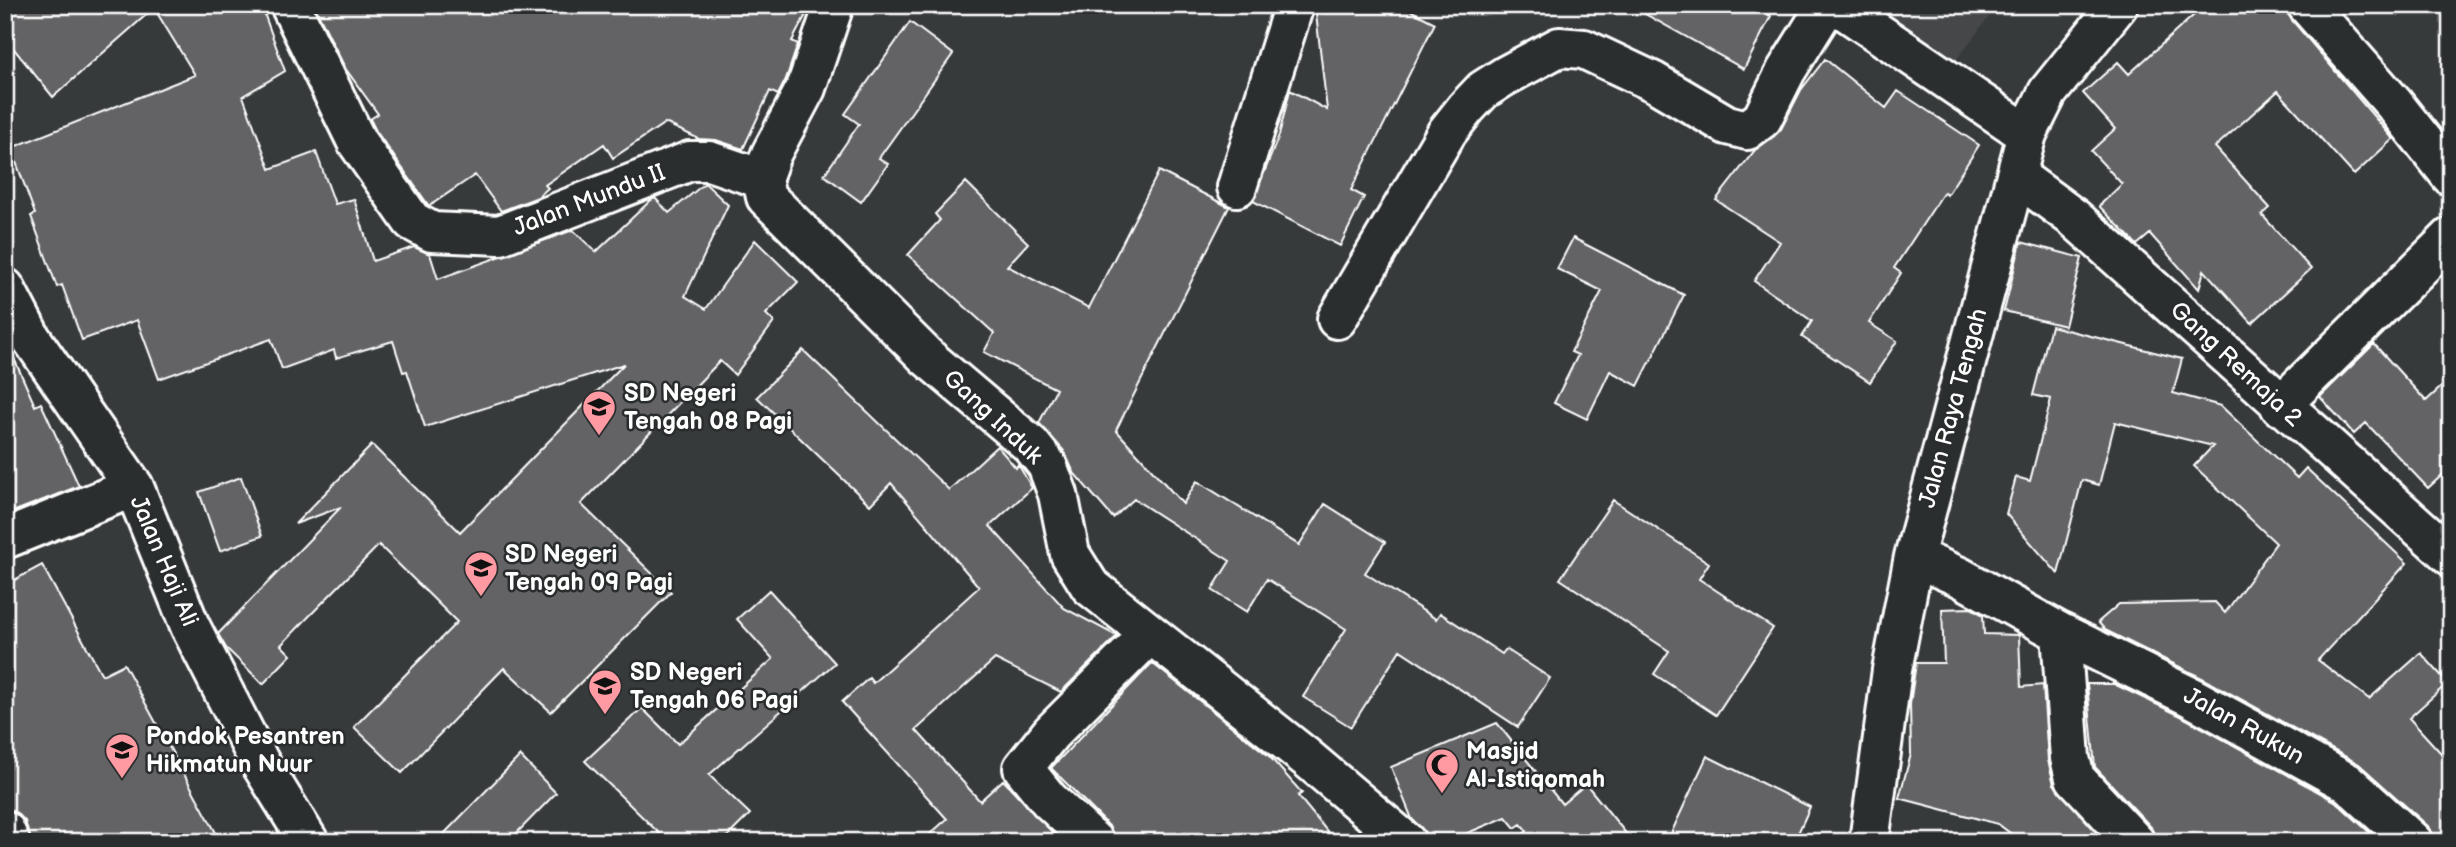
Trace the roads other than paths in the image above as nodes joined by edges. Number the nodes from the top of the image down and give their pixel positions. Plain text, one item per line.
1 (290, 5) edge
2 (834, 5) edge
3 (1294, 5) edge
4 (1307, 5) edge
5 (1326, 5) edge
6 (1827, 5) edge
7 (1837, 5) edge
8 (2118, 5) edge
9 (2308, 5) edge
10 (2026, 134) junction
11 (2017, 176) junction
12 (2451, 176) edge
13 (762, 178) junction
14 (1237, 187) dead end
15 (2451, 237) edge
16 (5, 288) edge
17 (1337, 318) dead end
18 (2280, 406) junction
19 (134, 487) junction
20 (5, 539) edge
21 (2451, 556) edge
22 (1914, 557) junction
23 (2061, 633) junction
24 (1149, 635) junction
25 (5, 831) edge
26 (1403, 841) edge
27 (10, 842) edge
28 (309, 842) edge
29 (1094, 842) edge
30 (1869, 842) edge
31 (2135, 842) edge
32 (2413, 842) edge

1 - 13 street, Jalan Mundu II
2 - 13 street
3 - 14 street
4 - 5 street
6 - 17 street
7 - 10 street
8 - 10 street, Jalan Raya Tengah
9 - 12 street
10 - 11 street, Jalan Raya Tengah
11 - 18 street, Gang Remaja 2
11 - 22 street, Jalan Raya Tengah
13 - 24 street, Gang Induk
15 - 18 street
16 - 19 street, Jalan Haji Ali
18 - 21 street, Gang Remaja 2
19 - 20 street
19 - 28 street, Jalan Haji Ali
22 - 23 street, Jalan Rukun
22 - 30 street, Jalan Raya Tengah
23 - 31 street
23 - 32 street, Jalan Rukun
24 - 26 street, Gang Induk
24 - 29 street
25 - 27 street

